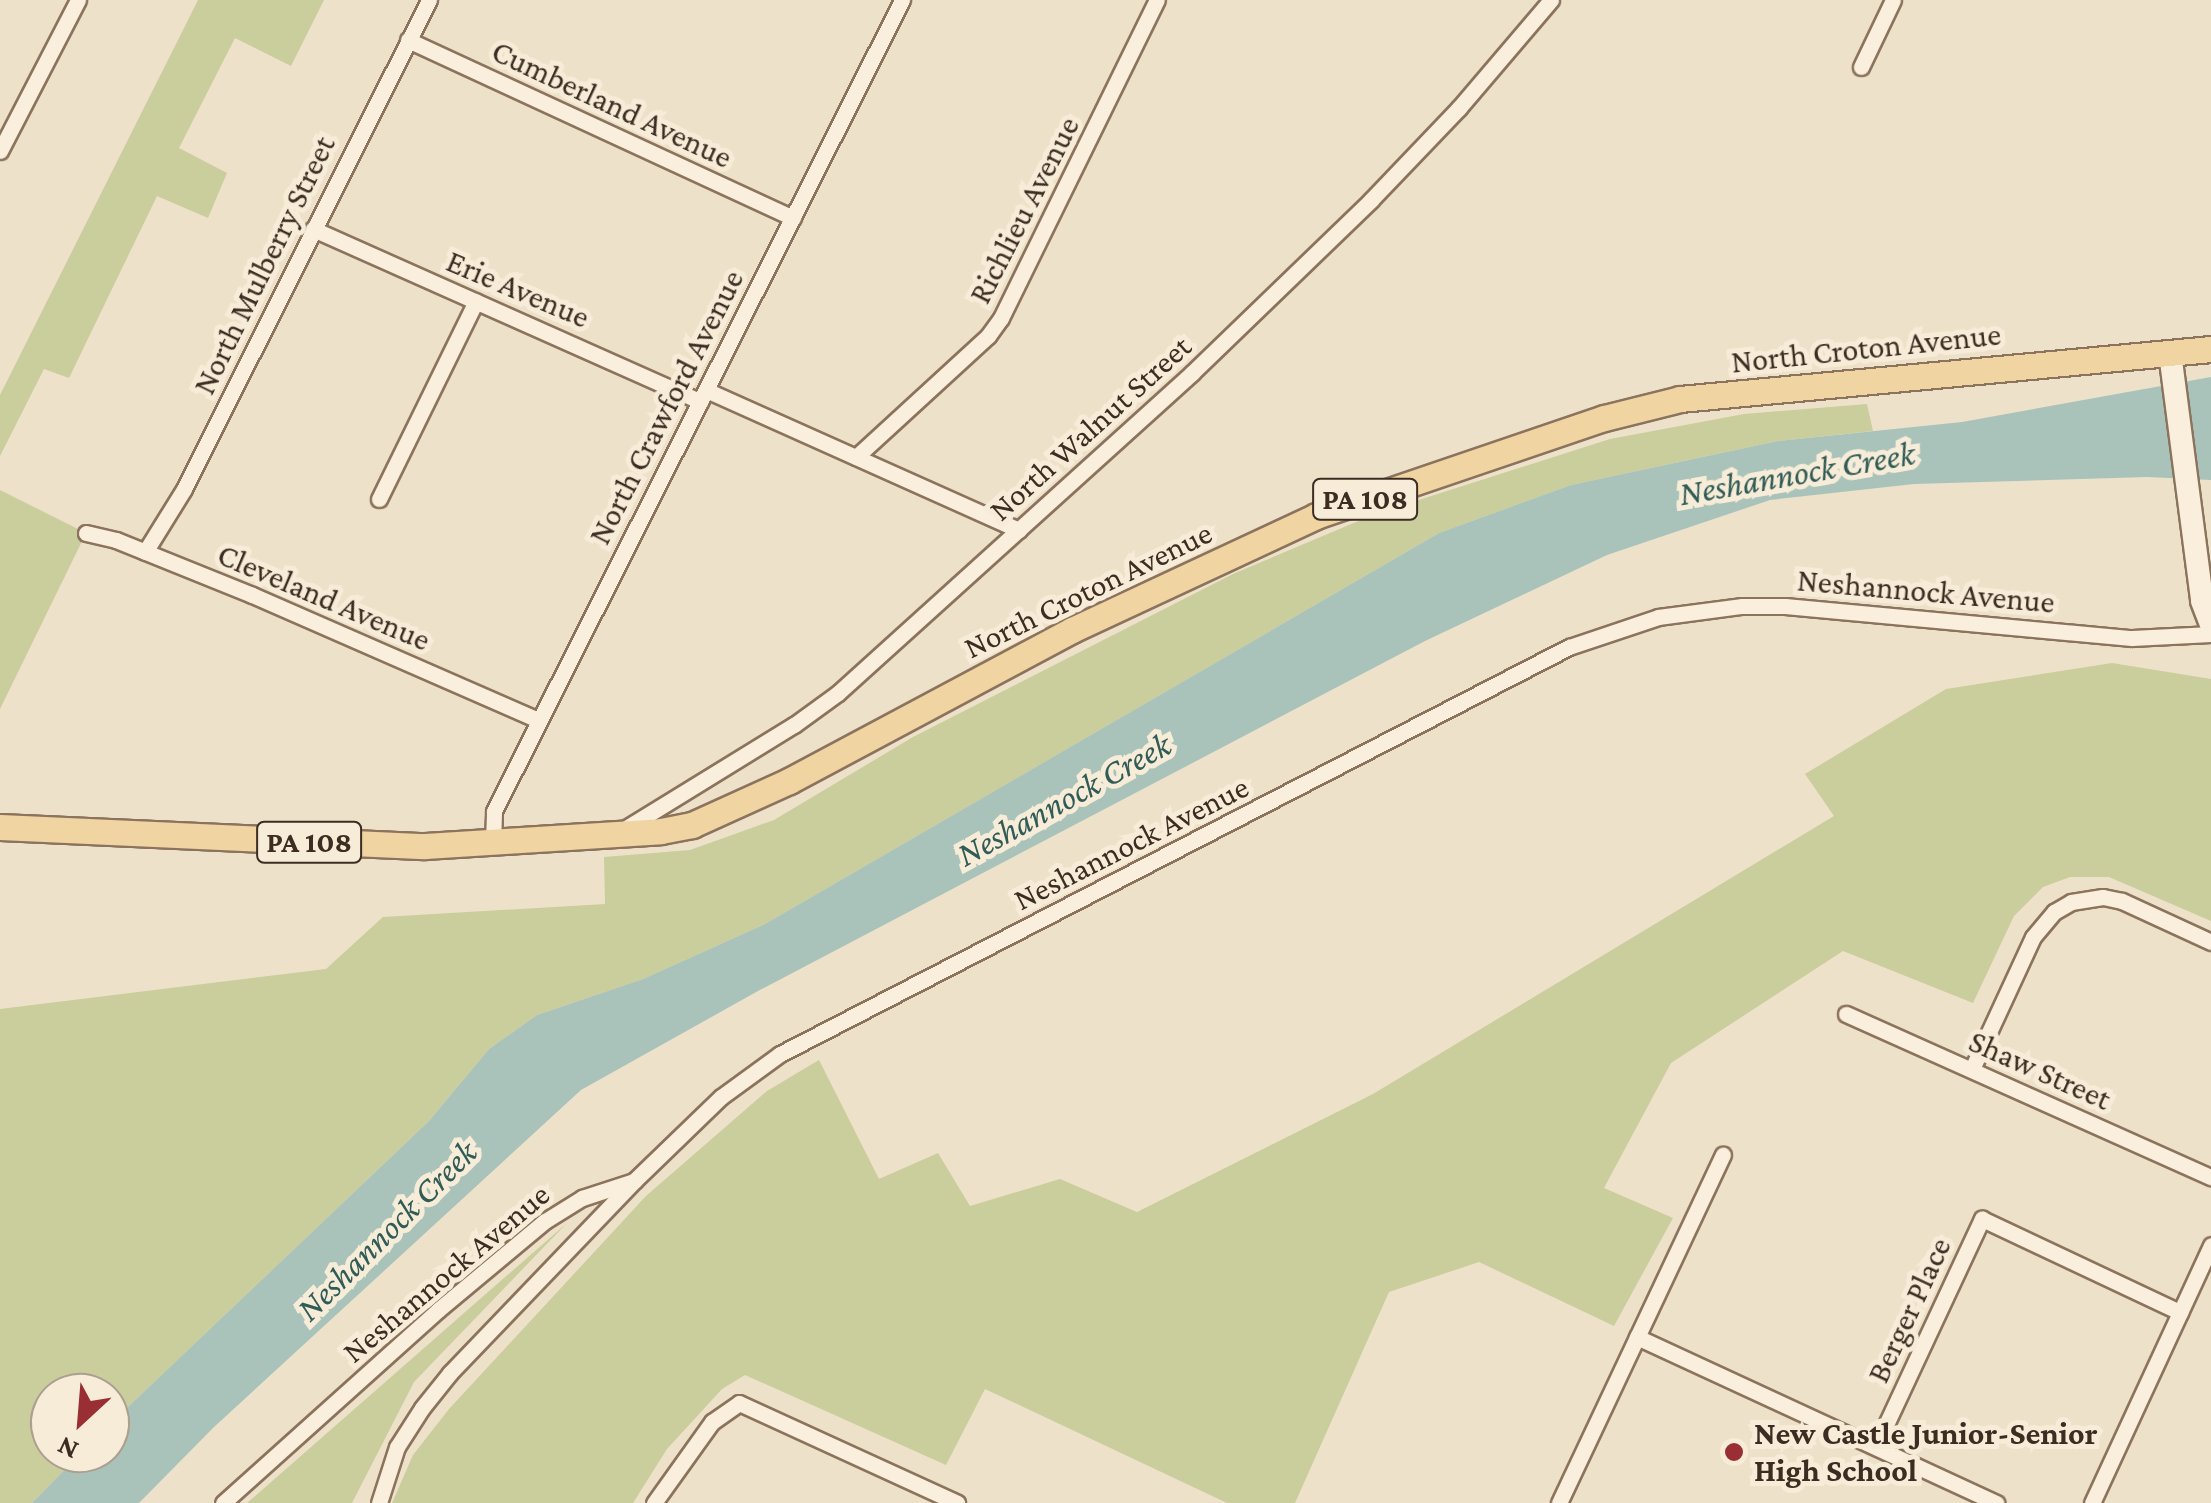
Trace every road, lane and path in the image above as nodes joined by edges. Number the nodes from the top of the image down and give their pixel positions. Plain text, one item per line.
1 (78, 0) edge
2 (428, 0) edge
3 (902, 0) edge
4 (1157, 0) edge
5 (1893, 0) edge
6 (1546, 1) edge
7 (408, 40) junction
8 (1861, 67) dead end
9 (0, 152) edge
10 (793, 218) junction
11 (313, 229) junction
12 (476, 301) junction
13 (2211, 348) edge
14 (2172, 366) junction
15 (703, 395) junction
16 (856, 458) junction
17 (379, 500) dead end
18 (1019, 530) junction
19 (86, 533) dead end
20 (145, 552) junction
21 (2211, 625) edge
22 (2211, 634) edge
23 (538, 720) junction
24 (0, 827) edge
25 (618, 834) junction
26 (493, 842) junction
27 (2211, 942) edge
28 (1846, 1014) dead end
29 (1972, 1069) junction
30 (1723, 1155) dead end
31 (2211, 1177) edge
32 (634, 1181) junction
33 (2211, 1245) edge
34 (2180, 1312) junction
35 (1637, 1337) junction
36 (1876, 1446) junction
37 (223, 1503) edge
38 (379, 1503) edge
39 (654, 1503) edge
40 (957, 1503) edge
41 (1559, 1503) edge
42 (1997, 1503) edge
43 (2092, 1503) edge

1 - 9 street
2 - 7 street, North Mulberry Street
3 - 10 street, North Crawford Avenue
4 - 16 street, Richlieu Avenue
5 - 8 street
6 - 18 street, North Walnut Street
7 - 10 street, Cumberland Avenue
7 - 11 street, North Mulberry Street
10 - 15 street, North Crawford Avenue
11 - 12 street, Erie Avenue
11 - 20 street, North Mulberry Street
12 - 15 street, Erie Avenue
12 - 17 street
13 - 14 main road, North Croton Avenue / PA 108
14 - 21 street
14 - 25 main road, North Croton Avenue / PA 108
15 - 16 street, Erie Avenue
15 - 23 street, North Crawford Avenue
16 - 18 street, Erie Avenue
18 - 25 street, North Walnut Street
19 - 20 street, Cleveland Avenue
20 - 23 street, Cleveland Avenue
22 - 32 street, Neshannock Avenue
23 - 26 street, North Crawford Avenue
24 - 26 main road, North Croton Avenue / PA 108
25 - 26 main road, North Croton Avenue / PA 108
27 - 29 street
28 - 29 street, Shaw Street
29 - 31 street, Shaw Street
30 - 35 street
32 - 37 street, Neshannock Avenue
32 - 38 street
33 - 34 street
34 - 36 street, Berger Place
34 - 43 street
35 - 36 street
35 - 41 street
36 - 42 street
39 - 40 street

